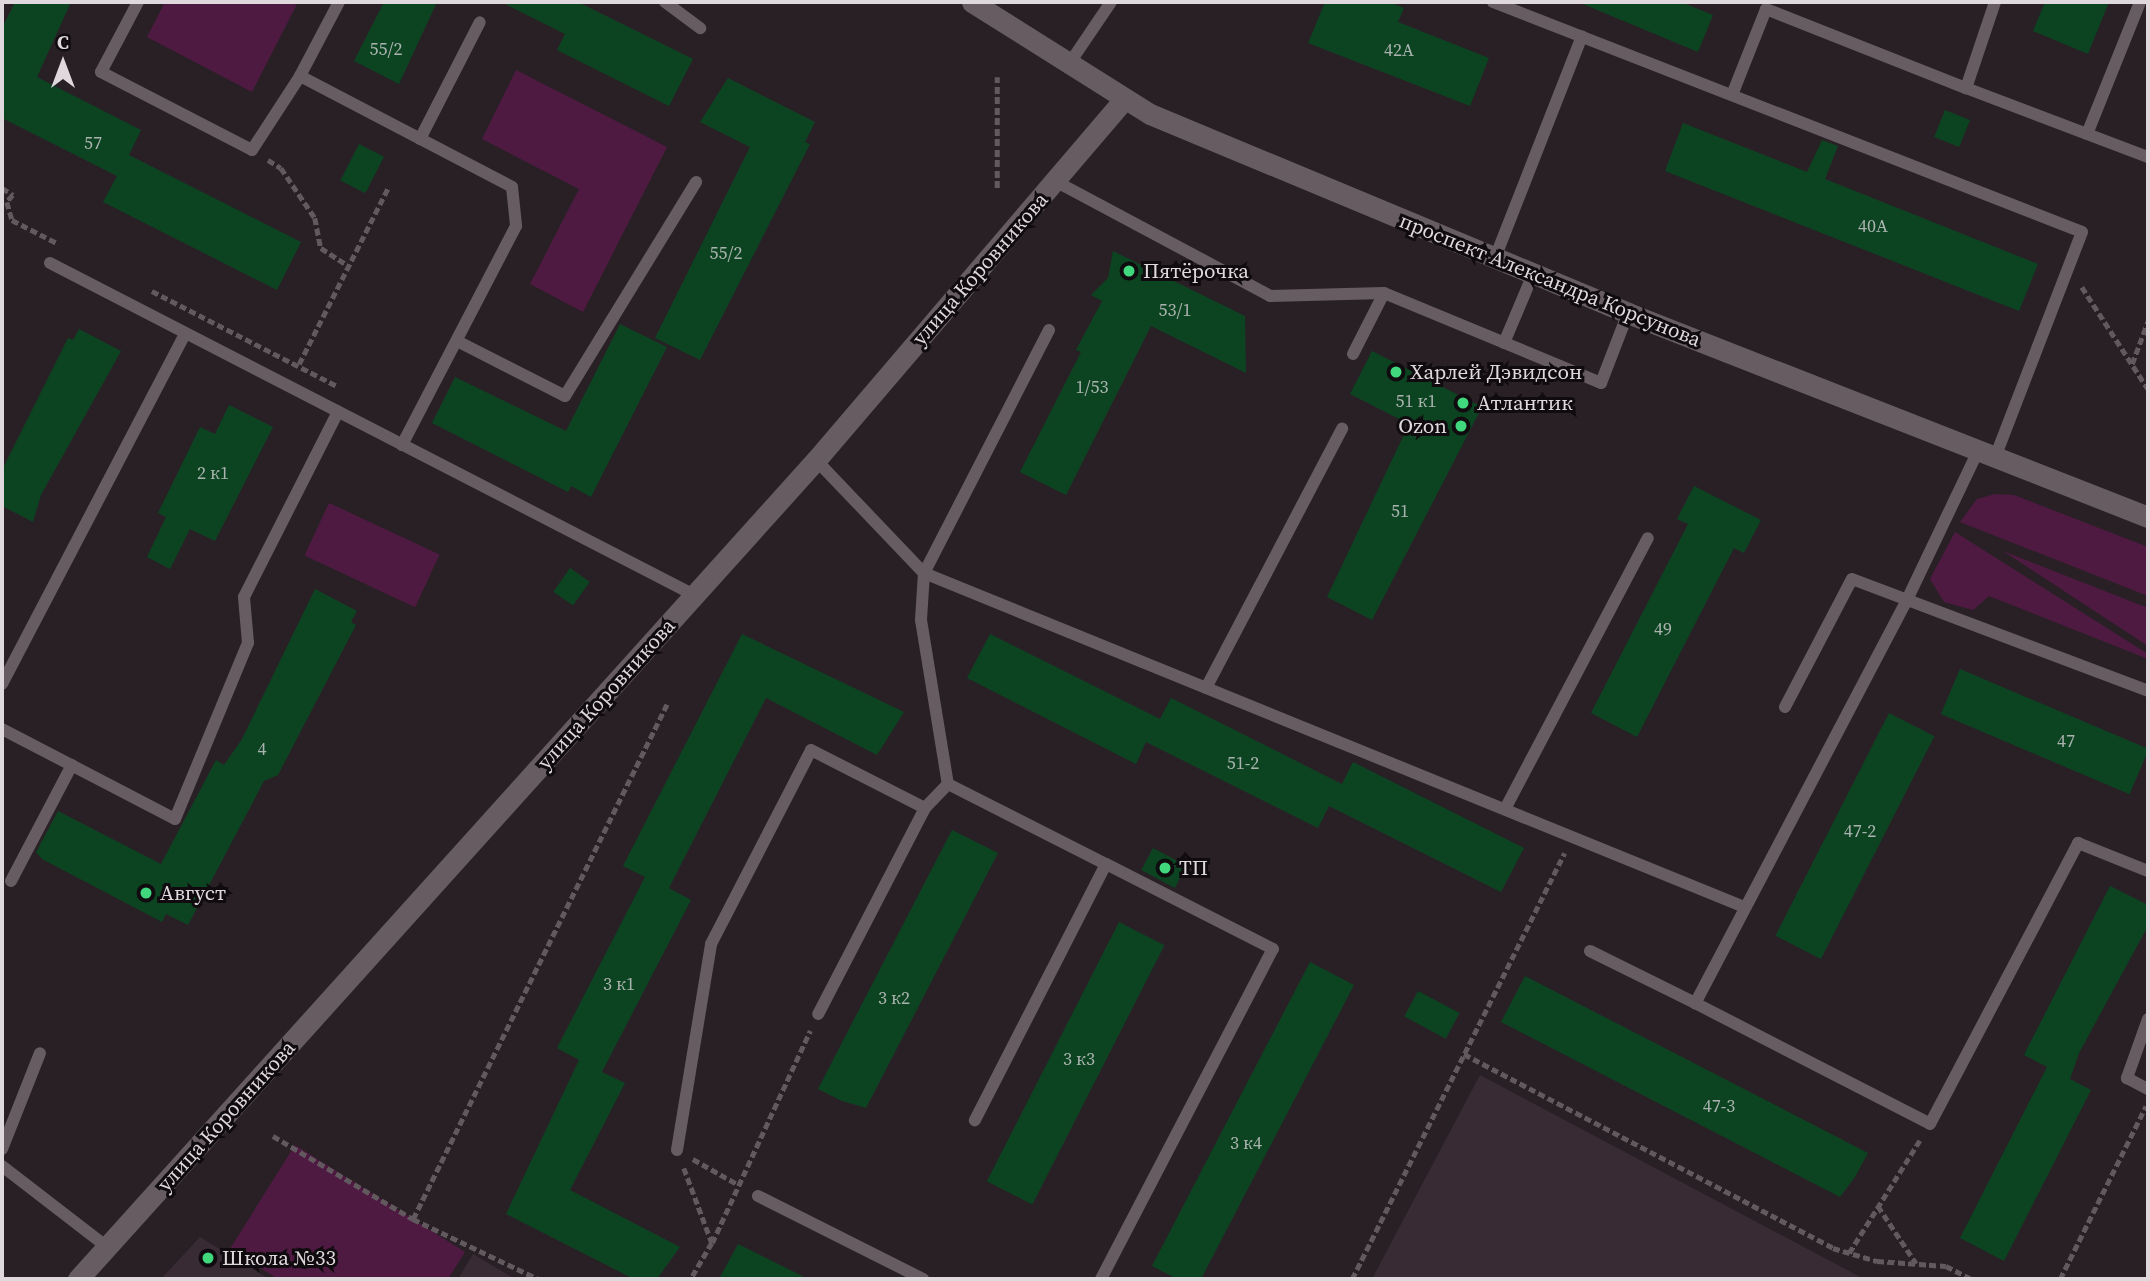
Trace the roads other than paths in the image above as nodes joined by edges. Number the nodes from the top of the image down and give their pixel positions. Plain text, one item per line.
1 (138, 2) edge
2 (340, 2) edge
3 (666, 2) edge
4 (972, 2) edge
5 (1111, 2) edge
6 (1493, 2) edge
7 (1995, 2) edge
8 (2140, 2) edge
9 (480, 22) dead end
10 (700, 28) dead end
11 (1582, 36) junction
12 (1067, 67) junction
13 (300, 76) junction
14 (1966, 88) junction
15 (1732, 95) junction
16 (1123, 100) junction
17 (2087, 134) junction
18 (420, 139) junction
19 (2148, 157) edge
20 (1055, 181) junction
21 (696, 182) dead end
22 (1494, 258) junction
23 (50, 263) dead end
24 (1533, 274) junction
25 (1384, 293) junction
26 (1628, 313) junction
27 (1049, 330) dead end
28 (185, 334) junction
29 (457, 341) junction
30 (1504, 343) junction
31 (1353, 354) dead end
32 (338, 412) junction
33 (1342, 429) dead end
34 (402, 445) junction
35 (1986, 454) junction
36 (816, 460) junction
37 (2148, 517) edge
38 (1648, 538) dead end
39 (924, 573) junction
40 (694, 595) junction
41 (1908, 598) junction
42 (2, 684) edge
43 (1206, 688) junction
44 (2148, 691) edge
45 (1785, 707) dead end
46 (2, 729) edge
47 (72, 765) junction
48 (948, 784) junction
49 (925, 808) junction
50 (1505, 809) junction
51 (1106, 864) junction
52 (2148, 872) edge
53 (11, 881) dead end
54 (1744, 907) junction
55 (1590, 951) dead end
56 (1695, 1003) junction
57 (818, 1014) road end
58 (2148, 1019) edge
59 (40, 1053) dead end
60 (2148, 1090) edge
61 (975, 1120) dead end
62 (2, 1149) edge
63 (677, 1150) road end
64 (2, 1166) edge
65 (758, 1196) road end
66 (107, 1247) junction
67 (78, 1279) edge
68 (923, 1279) edge
69 (1101, 1279) edge

1 - 13 lane
2 - 13 lane
3 - 10 lane
4 - 12 street, проспект Александра Корсунова
5 - 12 lane
6 - 11 lane
7 - 14 lane
8 - 17 lane
9 - 18 lane
11 - 15 lane
11 - 22 lane
12 - 16 street, проспект Александра Корсунова
13 - 18 lane
14 - 15 lane
14 - 17 lane
15 - 35 lane
16 - 20 street, улица Коровникова
16 - 22 street, проспект Александра Корсунова
17 - 19 lane
18 - 29 lane
20 - 25 lane
20 - 36 street, улица Коровникова
21 - 29 lane
22 - 24 street, проспект Александра Корсунова
23 - 28 lane
24 - 26 street, проспект Александра Корсунова
24 - 30 lane
25 - 30 lane
25 - 31 lane
26 - 30 lane
26 - 35 street, проспект Александра Корсунова
27 - 39 lane
28 - 32 lane
28 - 42 lane
29 - 34 lane
32 - 34 lane
32 - 47 lane
33 - 43 lane
34 - 40 lane
35 - 37 street, проспект Александра Корсунова
35 - 41 lane
36 - 39 lane
36 - 40 street, улица Коровникова
38 - 50 lane
39 - 43 lane
39 - 48 lane
40 - 66 street, улица Коровникова
41 - 44 lane
41 - 45 lane
41 - 54 lane
43 - 50 lane
46 - 47 lane
47 - 53 lane
48 - 49 lane
48 - 51 lane
49 - 57 lane
49 - 63 lane
50 - 54 lane
51 - 61 lane
51 - 69 lane
52 - 56 lane
54 - 56 lane
55 - 56 lane
58 - 60 lane
59 - 62 lane
64 - 66 lane
65 - 68 lane
66 - 67 street, улица Коровникова

